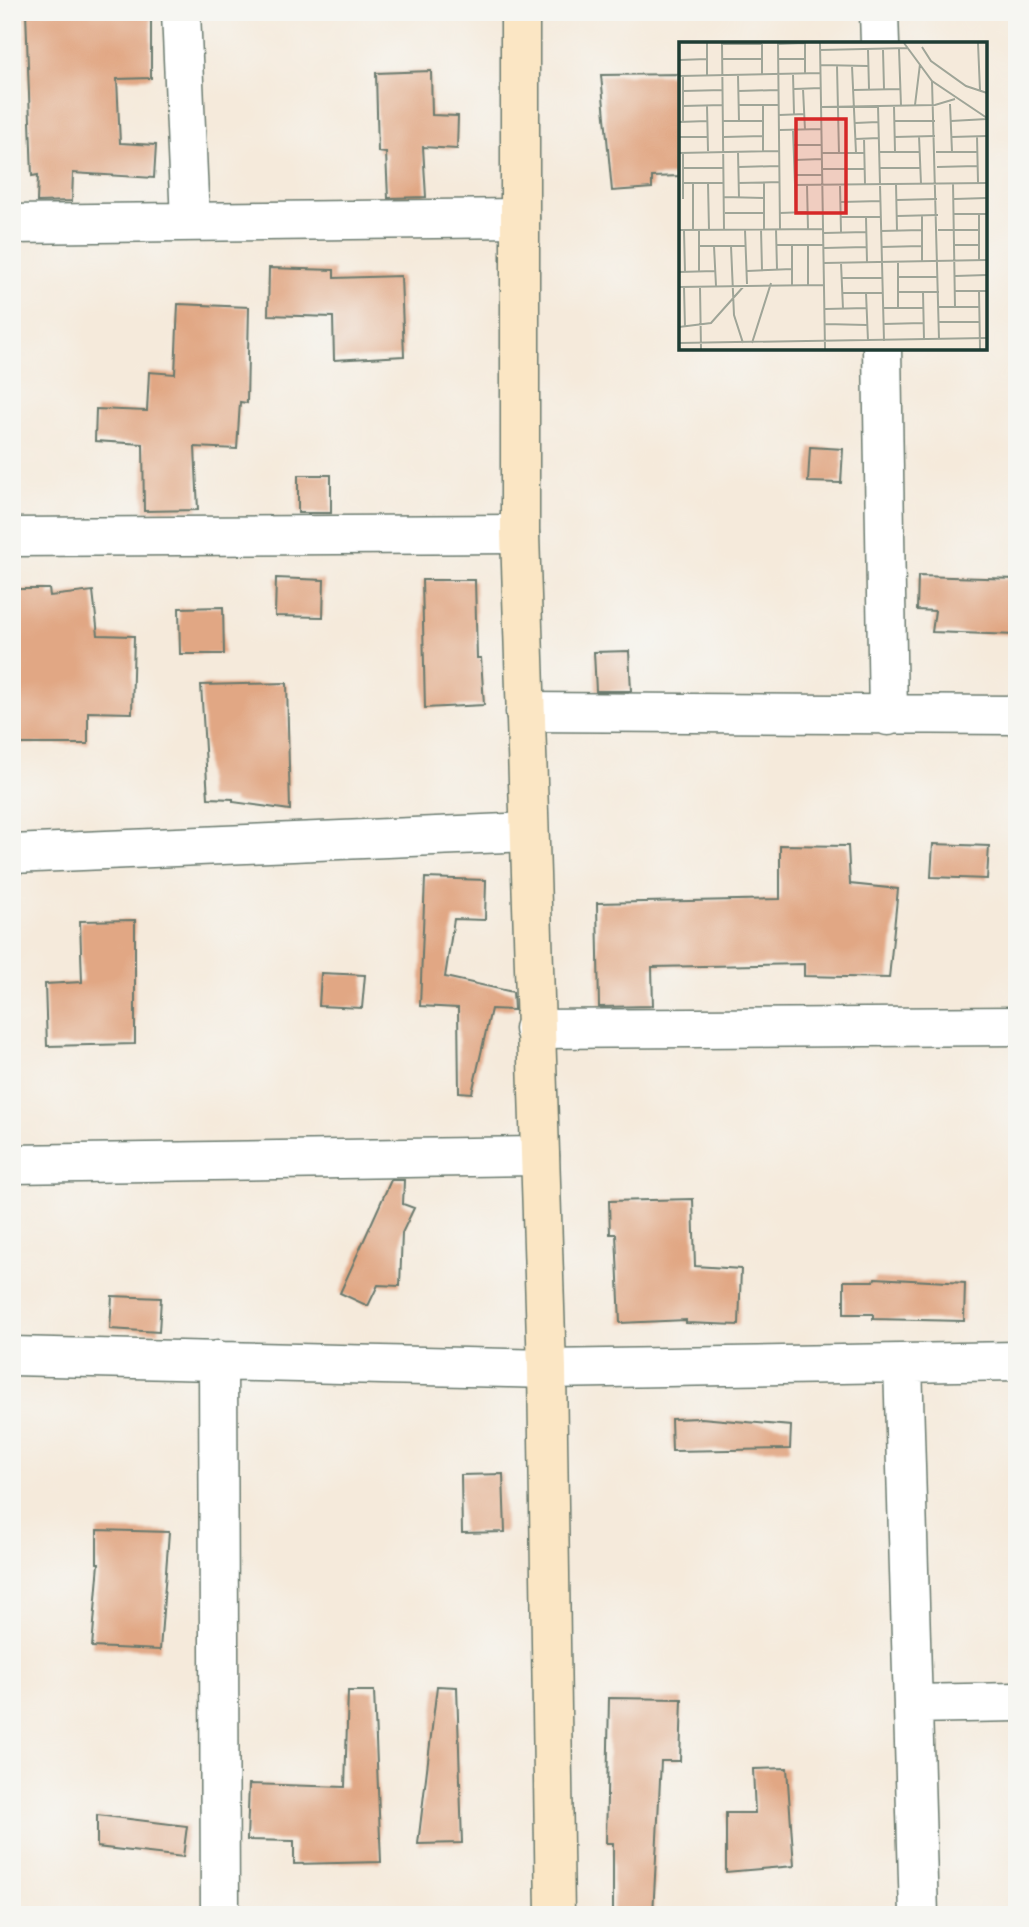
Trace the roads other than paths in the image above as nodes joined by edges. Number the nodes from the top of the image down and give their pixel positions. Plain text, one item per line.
1 (181, 12) edge
2 (520, 12) edge
3 (879, 12) edge
4 (880, 42) edge
5 (520, 218) junction
6 (190, 221) junction
7 (12, 223) edge
8 (882, 350) edge
9 (520, 534) junction
10 (12, 537) edge
11 (525, 712) junction
12 (1017, 715) edge
13 (888, 716) junction
14 (528, 832) junction
15 (12, 854) edge
16 (1017, 1026) edge
17 (534, 1029) junction
18 (540, 1156) junction
19 (12, 1164) edge
20 (12, 1356) edge
21 (218, 1360) junction
22 (1017, 1361) edge
23 (903, 1363) junction
24 (547, 1369) junction
25 (1017, 1702) edge
26 (913, 1704) junction
27 (220, 1915) edge
28 (555, 1915) edge
29 (919, 1915) edge

1 - 6 street
2 - 5 street
3 - 4 street
5 - 6 street
5 - 9 street
6 - 7 street
8 - 13 street
9 - 10 street
9 - 11 street
11 - 13 street
11 - 14 street
12 - 13 street
14 - 15 street
14 - 17 street
16 - 17 street
17 - 18 street
18 - 19 street
18 - 24 street
20 - 21 street
21 - 24 street
21 - 27 street
22 - 23 street
23 - 24 street
23 - 26 street
24 - 28 street
25 - 26 street
26 - 29 street

